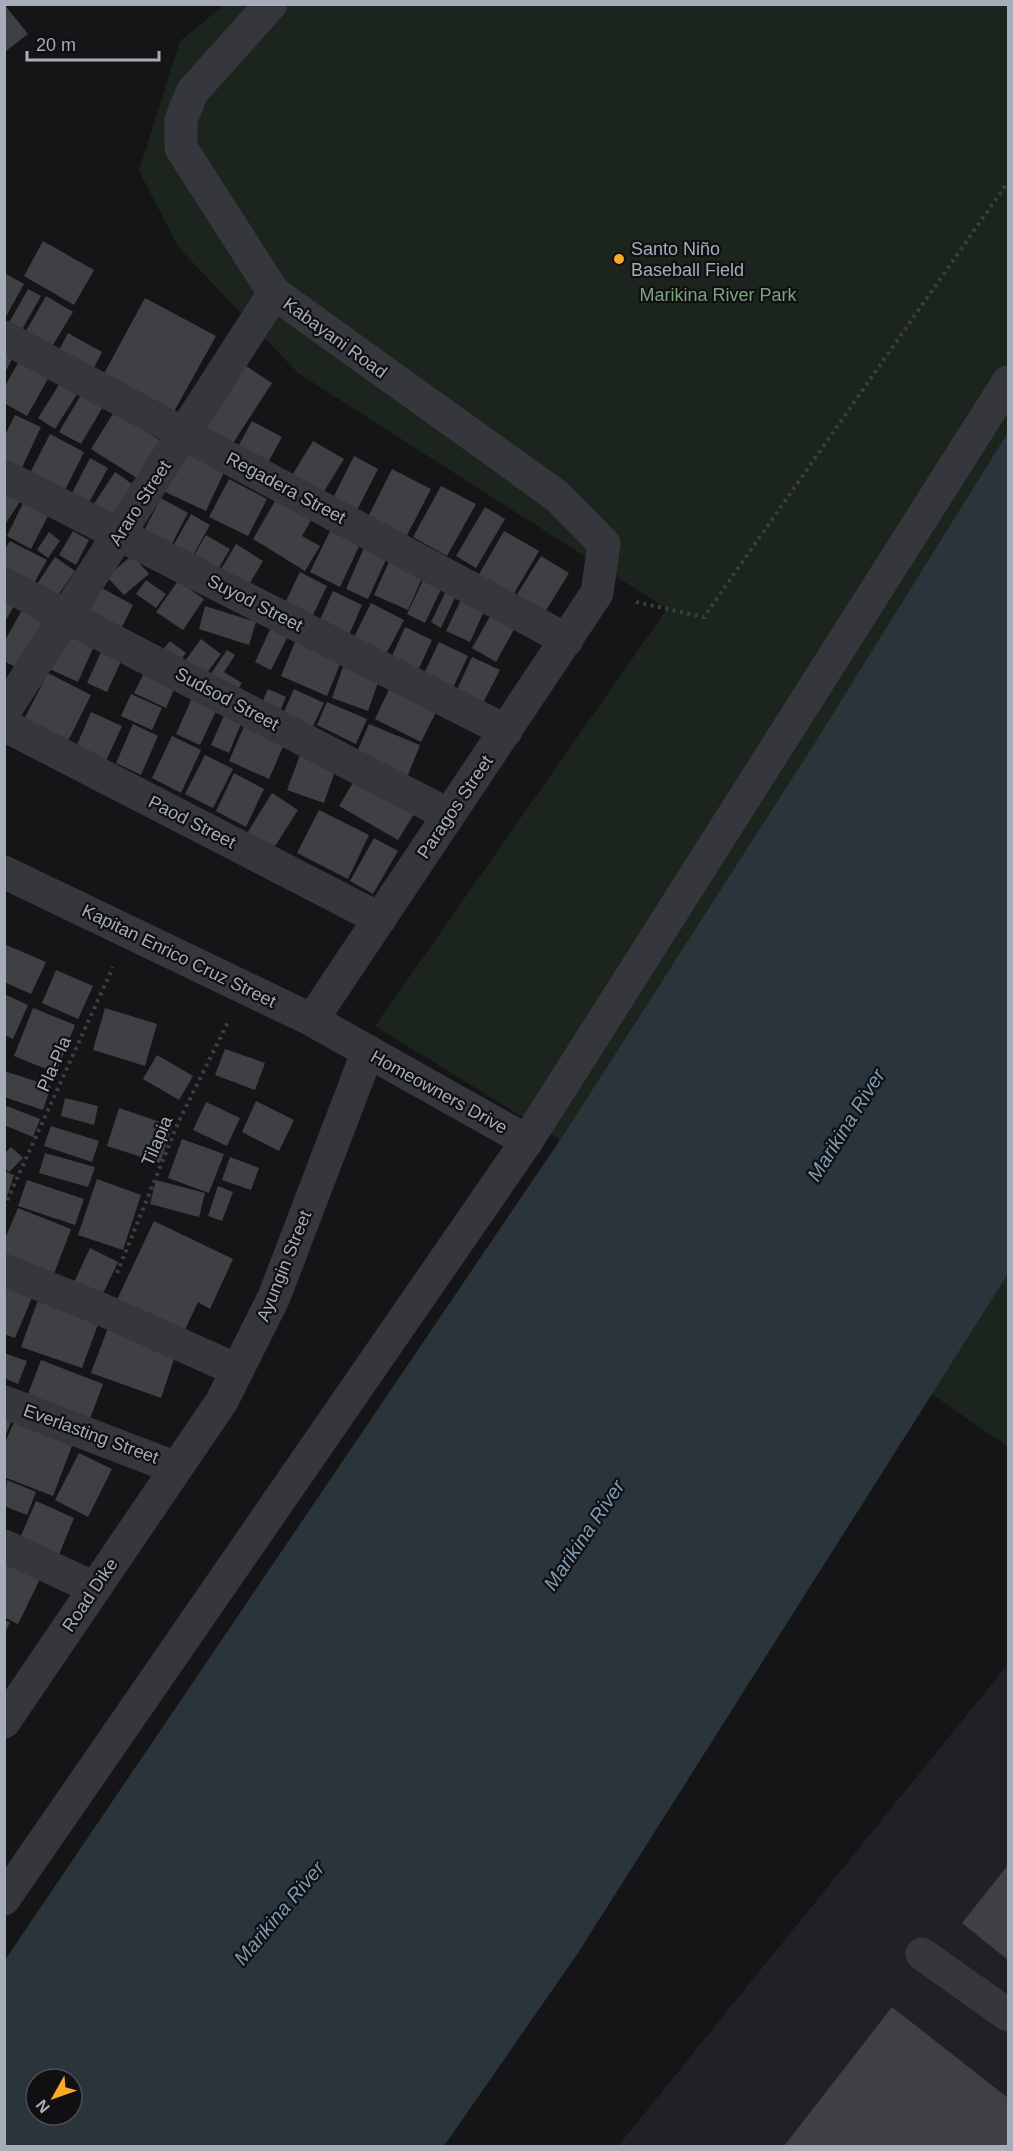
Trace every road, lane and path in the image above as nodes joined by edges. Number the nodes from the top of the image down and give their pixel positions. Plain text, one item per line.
1 (271, 4) edge
2 (1008, 182) edge
3 (274, 293) junction
4 (4, 337) edge
5 (1008, 382) edge
6 (184, 434) junction
7 (4, 476) edge
8 (120, 534) junction
9 (4, 584) edge
10 (597, 593) junction
11 (67, 616) junction
12 (567, 640) junction
13 (4, 712) edge
14 (4, 725) edge
15 (506, 731) junction
16 (449, 815) junction
17 (4, 872) edge
18 (380, 919) junction
19 (128, 932) junction
20 (245, 988) junction
21 (312, 1020) junction
22 (360, 1047) junction
23 (527, 1141) junction
24 (4, 1207) edge
25 (4, 1270) edge
26 (103, 1310) junction
27 (237, 1370) junction
28 (4, 1402) edge
29 (176, 1468) junction
30 (4, 1546) edge
31 (94, 1588) junction
32 (10, 1703) edge
33 (4, 1899) edge
34 (922, 1954) dead end
35 (1008, 2015) edge

1 - 3 street, Kabayani Road
2 - 10 path
3 - 6 street, Araro Street
3 - 10 street, Kabayani Road
4 - 6 street, Regadera Street
5 - 23 street
6 - 8 street, Araro Street
6 - 12 street, Regadera Street
7 - 8 street, Suyod Street
8 - 11 street, Araro Street
8 - 15 street, Suyod Street
9 - 11 street, Sudsod Street
10 - 12 street, Paragos Street
11 - 13 street, Araro Street
11 - 16 street, Sudsod Street
12 - 15 street, Paragos Street
14 - 18 street, Paod Street
15 - 16 street, Paragos Street
16 - 18 street, Paragos Street
17 - 19 street, Kapitan Enrico Cruz Street
18 - 21 street, Paragos Street
19 - 20 street, Kapitan Enrico Cruz Street
19 - 24 path, Pla-Pla
20 - 21 street, Kapitan Enrico Cruz Street
20 - 26 path, Tilapia
21 - 22 street, Kapitan Enrico Cruz Street
22 - 23 street, Homeowners Drive
22 - 27 street, Ayungin Street
23 - 33 street
25 - 26 street
26 - 27 street
27 - 29 street, Ayungin Street
28 - 29 street, Everlasting Street
29 - 31 street, Road Dike
30 - 31 street
31 - 32 street, Road Dike
34 - 35 street

